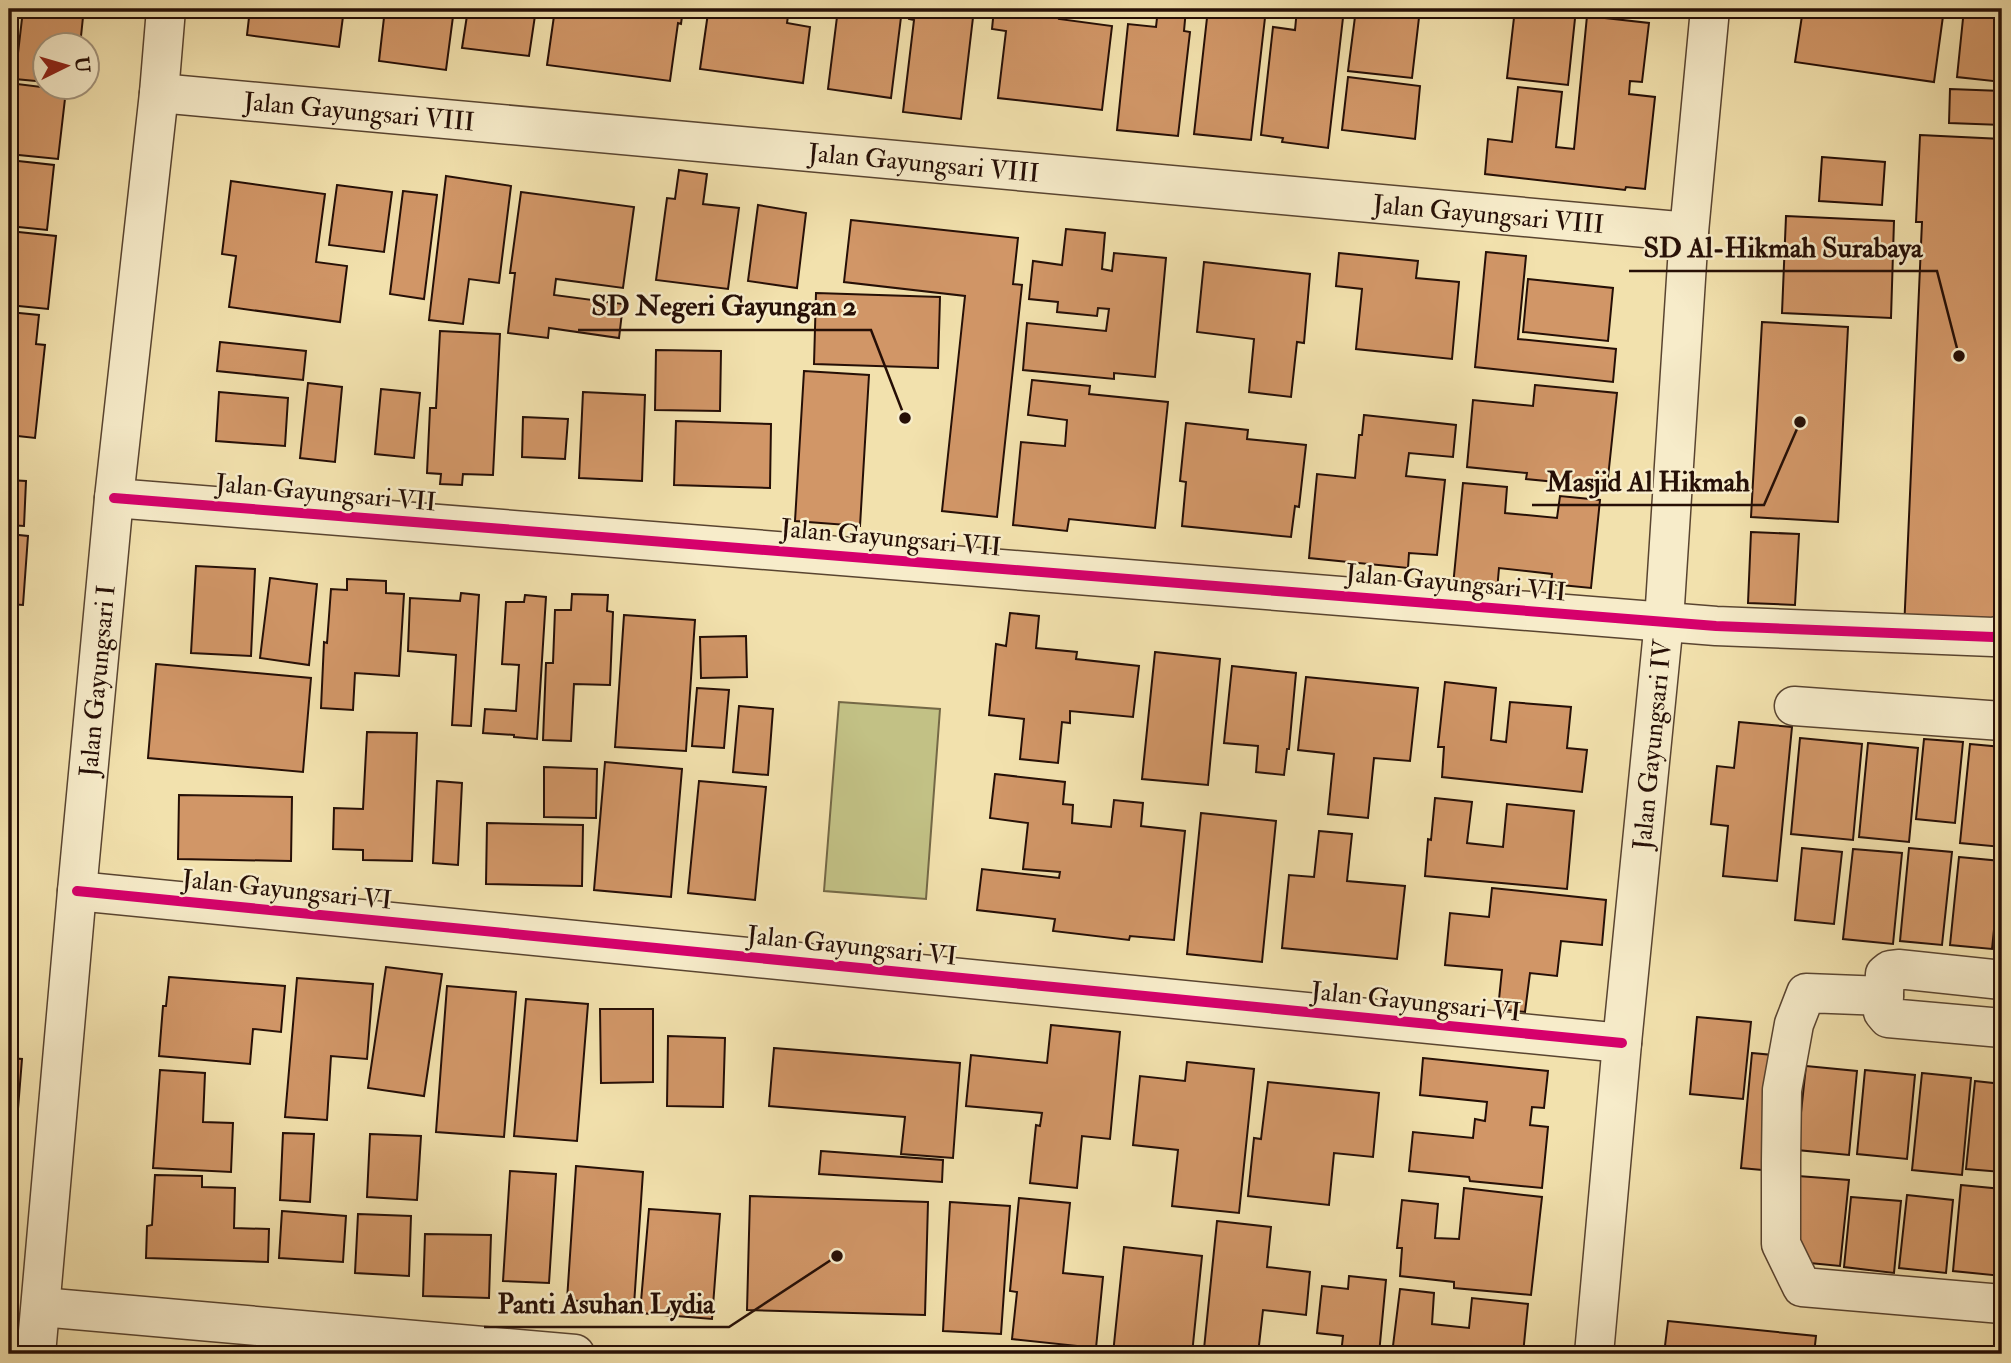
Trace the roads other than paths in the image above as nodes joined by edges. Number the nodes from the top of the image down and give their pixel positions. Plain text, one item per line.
1 (166, 9) edge
2 (1710, 9) edge
3 (159, 93) junction
4 (1689, 232) junction
5 (114, 498) junction
6 (1664, 621) junction
7 (2002, 635) edge
8 (1794, 706) dead end
9 (2002, 720) edge
10 (77, 891) junction
11 (2002, 980) edge
12 (1884, 996) junction
13 (2002, 1028) edge
14 (1622, 1043) junction
15 (2002, 1304) edge
16 (41, 1307) junction
17 (36, 1354) edge
18 (575, 1354) edge
19 (1594, 1354) edge

1 - 3 street, Jalan Gayungsari I
2 - 4 street, Jalan Gayungsari IV
3 - 4 street, Jalan Gayungsari VIII
3 - 5 street, Jalan Gayungsari I
4 - 6 street, Jalan Gayungsari IV
5 - 6 street, Jalan Gayungsari VII
5 - 10 street, Jalan Gayungsari I
6 - 7 street, Jalan Gayungsari VII
6 - 14 street, Jalan Gayungsari IV
8 - 9 street
10 - 14 street, Jalan Gayungsari VI
10 - 16 street, Jalan Gayungsari I
11 - 12 street
12 - 13 street
12 - 15 street
14 - 19 street, Jalan Gayungsari IV
16 - 17 street, Jalan Gayungsari I
16 - 18 street

